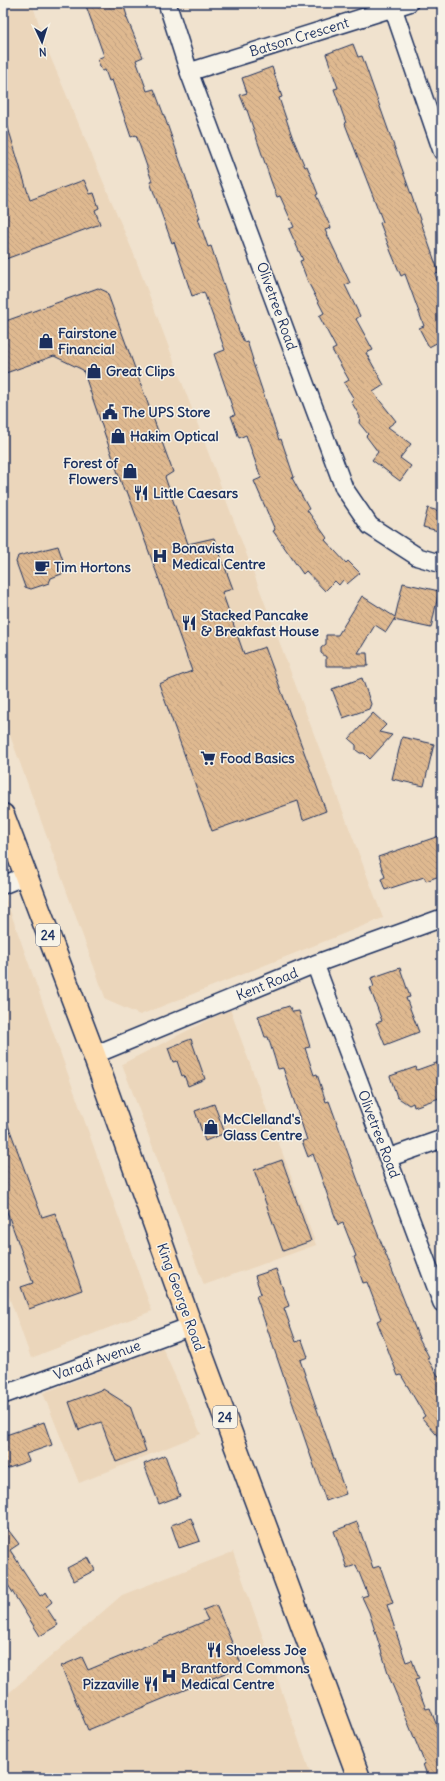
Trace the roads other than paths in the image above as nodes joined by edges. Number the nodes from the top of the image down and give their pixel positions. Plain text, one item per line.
1 (167, 3) edge
2 (401, 5) edge
3 (189, 72) junction
4 (442, 151) edge
5 (442, 564) edge
6 (3, 815) edge
7 (25, 876) junction
8 (3, 885) edge
9 (442, 918) edge
10 (315, 964) junction
11 (94, 1055) junction
12 (442, 1139) edge
13 (388, 1158) junction
14 (442, 1303) edge
15 (191, 1326) junction
16 (3, 1394) edge
17 (359, 1778) edge

1 - 3 street, Olivetree Road
2 - 3 street, Batson Crescent
2 - 4 street
3 - 5 street, Olivetree Road
6 - 7 main road, King George Road / 24
7 - 8 street
7 - 11 main road, King George Road / 24
9 - 10 street, Kent Road
10 - 11 street, Kent Road
10 - 13 street, Olivetree Road
11 - 15 main road, King George Road / 24
12 - 13 street
13 - 14 street, Olivetree Road
15 - 16 street, Varadi Avenue
15 - 17 main road, King George Road / 24

